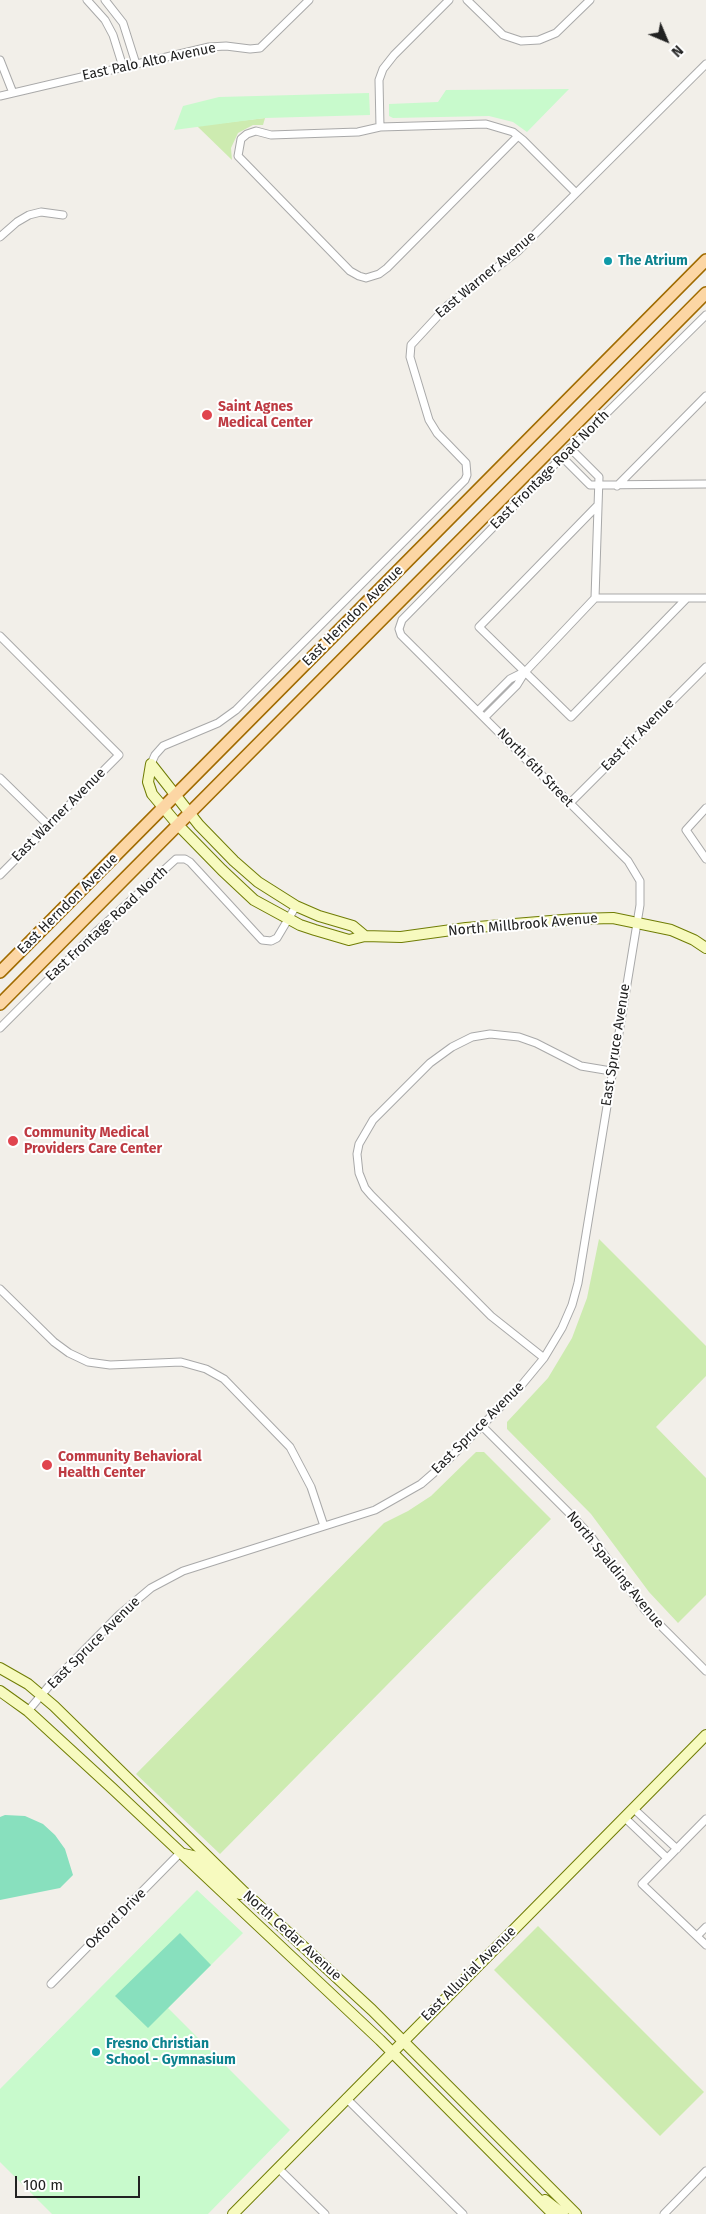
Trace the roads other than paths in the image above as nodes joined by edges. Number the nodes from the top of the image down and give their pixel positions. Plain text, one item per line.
1 (87, 0) edge
2 (105, 0) edge
3 (309, 0) edge
4 (448, 0) edge
5 (467, 0) edge
6 (590, 0) edge
7 (0, 60) edge
8 (136, 64) junction
9 (706, 64) edge
10 (123, 66) junction
11 (13, 93) junction
12 (0, 96) edge
13 (380, 127) junction
14 (518, 136) junction
15 (576, 193) junction
16 (63, 215) dead end
17 (0, 236) edge
18 (706, 260) edge
19 (706, 293) edge
20 (706, 315) edge
21 (706, 396) edge
22 (570, 448) junction
23 (562, 457) junction
24 (706, 484) edge
25 (599, 486) junction
26 (616, 486) junction
27 (596, 506) junction
28 (596, 598) junction
29 (706, 598) edge
30 (686, 599) junction
31 (399, 629) joint
32 (0, 636) edge
33 (706, 667) edge
34 (525, 672) junction
35 (478, 711) junction
36 (485, 717) junction
37 (151, 764) junction
38 (0, 778) edge
39 (176, 796) junction
40 (570, 804) junction
41 (163, 808) junction
42 (706, 808) edge
43 (189, 814) junction
44 (178, 825) junction
45 (49, 826) junction
46 (706, 859) edge
47 (0, 875) edge
48 (296, 906) junction
49 (289, 919) junction
50 (636, 922) junction
51 (365, 936) junction
52 (706, 948) edge
53 (0, 972) edge
54 (0, 1004) edge
55 (0, 1028) edge
56 (612, 1071) junction
57 (0, 1289) edge
58 (544, 1358) junction
59 (482, 1426) junction
60 (324, 1526) junction
61 (0, 1668) edge
62 (706, 1671) edge
63 (0, 1691) edge
64 (41, 1696) junction
65 (28, 1711) junction
66 (706, 1735) edge
67 (634, 1808) junction
68 (625, 1818) junction
69 (706, 1819) edge
70 (677, 1849) junction
71 (180, 1853) junction
72 (667, 1858) junction
73 (244, 1892) junction
74 (706, 1927) edge
75 (697, 1936) junction
76 (706, 1945) edge
77 (51, 1984) dead end
78 (403, 2041) junction
79 (392, 2052) junction
80 (346, 2098) junction
81 (278, 2168) junction
82 (706, 2171) edge
83 (528, 2189) junction
84 (233, 2214) edge
85 (325, 2214) edge
86 (463, 2214) edge
87 (553, 2214) edge
88 (563, 2214) edge
89 (576, 2214) edge
90 (664, 2214) edge

1 - 10 street
2 - 8 street
3 - 8 street, East Palo Alto Avenue
4 - 13 street
5 - 6 street
7 - 11 street
8 - 10 street, East Palo Alto Avenue
9 - 15 street, East Warner Avenue
10 - 11 street, East Palo Alto Avenue
11 - 12 street, East Palo Alto Avenue
13 - 14 street
13 - 14 street
14 - 15 street
15 - 37 street, East Warner Avenue
16 - 17 street
18 - 39 main road, East Herndon Avenue
19 - 43 main road, East Herndon Avenue
20 - 22 street, East Frontage Road North
21 - 26 street
22 - 23 street, East Frontage Road North
22 - 25 street
23 - 25 street
23 - 31 street, East Frontage Road North
24 - 26 street
25 - 26 street
25 - 27 street
27 - 28 street
27 - 34 street
28 - 30 street
28 - 34 street
29 - 30 street
30 - 34 street
31 - 35 street, North 6th Street
32 - 45 street, East Warner Avenue
33 - 40 street, East Fir Avenue
34 - 35 street
34 - 36 street
35 - 36 street, North 6th Street
36 - 40 street, North 6th Street
37 - 39 main road, North Millbrook Avenue
37 - 41 main road, North Millbrook Avenue
38 - 45 street
39 - 41 main road, East Herndon Avenue
39 - 43 main road, North Millbrook Avenue
40 - 50 street, North 6th Street
41 - 44 main road, North Millbrook Avenue
41 - 53 main road, East Herndon Avenue
42 - 46 street
43 - 44 main road, East Herndon Avenue
43 - 48 main road, North Millbrook Avenue
44 - 49 main road, North Millbrook Avenue
44 - 54 main road, East Herndon Avenue
45 - 47 street, East Warner Avenue
48 - 49 street, East Frontage Road North
48 - 51 main road, North Millbrook Avenue
49 - 51 main road, North Millbrook Avenue
49 - 55 street, East Frontage Road North
50 - 51 main road, North Millbrook Avenue
50 - 52 main road, North Millbrook Avenue
50 - 56 street, East Spruce Avenue
56 - 58 street, East Spruce Avenue
56 - 58 street
57 - 60 street
58 - 59 street, East Spruce Avenue
59 - 60 street, East Spruce Avenue
59 - 62 street, North Spalding Avenue
60 - 64 street, East Spruce Avenue
61 - 64 main road, North Cedar Avenue
63 - 65 main road, North Cedar Avenue
64 - 65 street, East Spruce Avenue
64 - 73 main road, North Cedar Avenue
65 - 71 main road, North Cedar Avenue
66 - 67 main road, East Alluvial Avenue
67 - 68 main road, East Alluvial Avenue
67 - 70 street
68 - 72 street
68 - 78 main road, East Alluvial Avenue
69 - 70 street
70 - 72 street
71 - 73 main road
71 - 77 street, Oxford Drive
71 - 79 main road, North Cedar Avenue
72 - 75 street
73 - 78 main road, North Cedar Avenue
74 - 75 street
75 - 76 street
78 - 79 main road, East Alluvial Avenue
78 - 89 main road, North Cedar Avenue
79 - 80 main road, East Alluvial Avenue
79 - 83 main road, North Cedar Avenue
80 - 81 main road, East Alluvial Avenue
80 - 86 street
81 - 84 main road, East Alluvial Avenue
81 - 85 street
82 - 90 street
83 - 87 main road, North Cedar Avenue
83 - 88 main road

